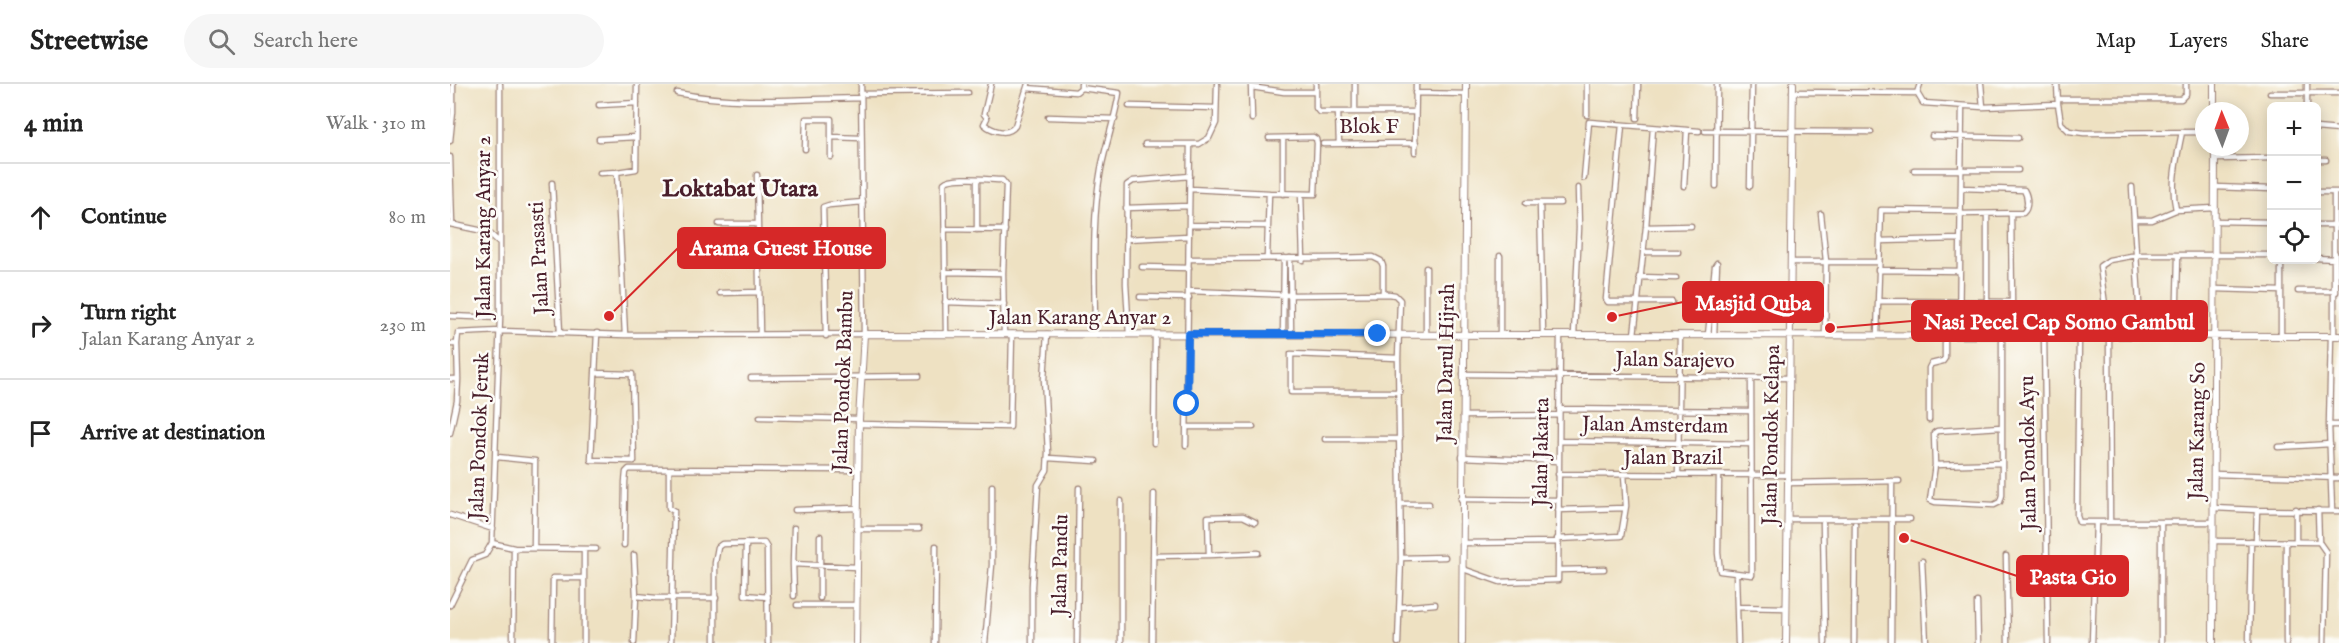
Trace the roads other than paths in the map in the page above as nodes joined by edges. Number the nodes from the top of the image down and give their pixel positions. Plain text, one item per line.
1 (453, 84) edge
2 (500, 84) edge
3 (637, 84) edge
4 (861, 84) edge
5 (992, 84) edge
6 (1217, 84) edge
7 (1316, 84) edge
8 (1355, 84) edge
9 (1416, 84) edge
10 (1466, 84) edge
11 (1587, 84) edge
12 (1638, 84) edge
13 (1717, 84) edge
14 (1752, 84) edge
15 (1793, 84) edge
16 (1920, 84) edge
17 (1981, 84) edge
18 (2057, 84) edge
19 (2186, 84) edge
20 (2214, 84) edge
21 (2307, 84) edge
22 (1027, 86) edge
23 (1081, 86) edge
24 (1251, 86) edge
25 (1316, 92) junction
26 (1792, 92) junction
27 (677, 93) dead end
28 (968, 93) dead end
29 (1415, 93) junction
30 (1917, 93) junction
31 (2270, 93) dead end
32 (2307, 93) junction
33 (2339, 93) edge
34 (1466, 94) junction
35 (860, 96) junction
36 (2058, 101) junction
37 (2214, 102) edge
38 (2307, 102) edge
39 (637, 103) junction
40 (599, 105) dead end
41 (1129, 106) dead end
42 (1962, 106) junction
43 (1983, 107) junction
44 (1216, 108) junction
45 (1355, 111) junction
46 (452, 112) edge
47 (1338, 112) junction
48 (1415, 112) junction
49 (1587, 115) dead end
50 (1048, 117) dead end
51 (1252, 118) dead end
52 (1637, 118) dead end
53 (1115, 119) junction
54 (1622, 125) junction
55 (1653, 128) junction
56 (2321, 128) edge
57 (1687, 130) junction
58 (1717, 130) junction
59 (1751, 130) junction
60 (1792, 130) junction
61 (2339, 130) edge
62 (1871, 132) dead end
63 (2182, 132) junction
64 (2195, 132) edge
65 (1932, 136) dead end
66 (1963, 136) junction
67 (636, 137) junction
68 (831, 137) junction
69 (861, 138) junction
70 (1269, 138) dead end
71 (1283, 138) junction
72 (2018, 138) dead end
73 (599, 140) dead end
74 (450, 141) edge
75 (1416, 143) junction
76 (1145, 144) dead end
77 (1190, 144) junction
78 (1323, 144) dead end
79 (1339, 144) junction
80 (806, 149) dead end
81 (1415, 152) dead end
82 (450, 157) edge
83 (831, 157) dead end
84 (2267, 158) edge
85 (2215, 159) joint
86 (2321, 160) edge
87 (2326, 160) dead end
88 (1914, 170) dead end
89 (1961, 170) junction
90 (2018, 170) dead end
91 (617, 172) junction
92 (600, 173) dead end
93 (757, 175) dead end
94 (1190, 176) junction
95 (1584, 178) dead end
96 (977, 179) junction
97 (552, 183) dead end
98 (1684, 186) dead end
99 (1716, 186) dead end
100 (1750, 186) dead end
101 (2132, 187) dead end
102 (2215, 187) junction
103 (1578, 188) dead end
104 (1961, 188) junction
105 (1190, 189) junction
106 (2267, 189) edge
107 (719, 190) dead end
108 (757, 190) junction
109 (2321, 192) edge
110 (2337, 192) edge
111 (1269, 193) junction
112 (1283, 194) junction
113 (1301, 194) junction
114 (863, 202) junction
115 (1526, 203) dead end
116 (1540, 203) junction
117 (1560, 203) dead end
118 (1189, 207) junction
119 (1126, 208) junction
120 (2215, 208) junction
121 (2176, 210) junction
122 (1960, 212) junction
123 (1821, 214) dead end
124 (1987, 214) junction
125 (2011, 214) junction
126 (2134, 220) junction
127 (2215, 221) junction
128 (2267, 222) edge
129 (451, 224) edge
130 (719, 224) dead end
131 (758, 224) junction
132 (1189, 225) junction
133 (2336, 225) edge
134 (1268, 226) junction
135 (1691, 226) dead end
136 (1646, 227) junction
137 (945, 229) junction
138 (977, 230) junction
139 (1005, 230) junction
140 (1189, 236) junction
141 (1126, 239) junction
142 (1960, 239) junction
143 (1880, 241) junction
144 (499, 242) junction
145 (1643, 252) junction
146 (1678, 252) dead end
147 (2215, 254) junction
148 (2138, 255) junction
149 (2267, 255) edge
150 (1500, 256) dead end
151 (2178, 256) junction
152 (759, 257) junction
153 (1267, 257) junction
154 (720, 258) dead end
155 (1287, 258) junction
156 (2321, 258) edge
157 (1189, 259) junction
158 (2336, 259) edge
159 (1303, 260) junction
160 (1826, 261) junction
161 (1791, 262) junction
162 (1878, 262) junction
163 (2281, 264) edge
164 (1142, 267) dead end
165 (1189, 268) junction
166 (1426, 268) dead end
167 (1878, 270) junction
168 (1960, 271) junction
169 (945, 272) junction
170 (1003, 273) junction
171 (1639, 277) junction
172 (1676, 278) dead end
173 (2215, 289) junction
174 (1189, 291) junction
175 (2281, 291) junction
176 (2298, 291) dead end
177 (759, 292) junction
178 (2336, 292) edge
179 (720, 293) dead end
180 (1383, 294) junction
181 (1287, 295) junction
182 (1140, 297) dead end
183 (1189, 298) junction
184 (1878, 301) junction
185 (1672, 302) dead end
186 (1960, 302) junction
187 (945, 303) junction
188 (1636, 303) junction
189 (1988, 303) junction
190 (1005, 304) junction
191 (450, 316) edge
192 (501, 318) junction
193 (500, 331) junction
194 (560, 332) junction
195 (597, 333) junction
196 (760, 334) junction
197 (864, 334) junction
198 (946, 334) junction
199 (1008, 334) junction
200 (1047, 334) junction
201 (1095, 334) junction
202 (1129, 334) junction
203 (1155, 334) junction
204 (1188, 334) junction
205 (1282, 334) junction
206 (1291, 334) junction
207 (1400, 334) junction
208 (1426, 334) junction
209 (1464, 334) junction
210 (1500, 334) junction
211 (1543, 334) junction
212 (1560, 334) junction
213 (625, 335) junction
214 (1574, 335) junction
215 (1634, 335) junction
216 (1680, 335) junction
217 (1711, 335) junction
218 (1789, 335) junction
219 (1824, 335) junction
220 (1877, 335) junction
221 (1945, 335) junction
222 (1959, 335) junction
223 (2002, 335) junction
224 (2044, 335) junction
225 (826, 336) junction
226 (2079, 336) junction
227 (2109, 336) junction
228 (2141, 336) junction
229 (2176, 336) junction
230 (2215, 336) junction
231 (2281, 336) junction
232 (2335, 336) edge
233 (450, 344) edge
234 (457, 344) junction
235 (1398, 358) junction
236 (595, 373) junction
237 (1463, 374) junction
238 (1559, 374) junction
239 (919, 376) dead end
240 (2330, 376) junction
241 (2339, 376) edge
242 (750, 378) dead end
243 (861, 378) junction
244 (1680, 378) junction
245 (1789, 378) junction
246 (450, 379) edge
247 (458, 379) junction
248 (1751, 379) junction
249 (1400, 392) junction
250 (1680, 410) junction
251 (1751, 411) junction
252 (1559, 412) junction
253 (1462, 416) junction
254 (760, 417) dead end
255 (1929, 420) dead end
256 (859, 422) junction
257 (2330, 425) junction
258 (2339, 425) edge
259 (1186, 427) junction
260 (1253, 427) dead end
261 (2001, 427) junction
262 (450, 433) edge
263 (1325, 439) dead end
264 (1400, 439) junction
265 (1559, 441) junction
266 (1154, 443) dead end
267 (1679, 443) junction
268 (1751, 444) junction
269 (2330, 444) junction
270 (1186, 445) dead end
271 (2278, 447) dead end
272 (497, 457) junction
273 (1462, 457) junction
274 (1048, 458) junction
275 (1558, 460) junction
276 (1096, 461) dead end
277 (2001, 463) junction
278 (1935, 465) junction
279 (669, 470) junction
280 (858, 470) junction
281 (1558, 474) junction
282 (1624, 474) junction
283 (2214, 474) junction
284 (1678, 475) junction
285 (1719, 475) junction
286 (1751, 475) junction
287 (2332, 478) junction
288 (2339, 478) edge
289 (1788, 479) junction
290 (1892, 481) junction
291 (1899, 481) dead end
292 (992, 486) dead end
293 (1078, 488) dead end
294 (1154, 494) dead end
295 (1461, 499) junction
296 (1558, 500) junction
297 (1121, 501) dead end
298 (1400, 504) junction
299 (1429, 504) dead end
300 (857, 508) junction
301 (1625, 508) junction
302 (2214, 508) junction
303 (795, 510) dead end
304 (1558, 510) junction
305 (2257, 510) junction
306 (2296, 510) junction
307 (2318, 510) junction
308 (2332, 510) junction
309 (2339, 511) edge
310 (450, 515) edge
311 (1199, 516) dead end
312 (1208, 516) junction
313 (1788, 519) junction
314 (1892, 519) junction
315 (1910, 519) dead end
316 (1255, 522) dead end
317 (2110, 522) junction
318 (2161, 522) junction
319 (2213, 522) junction
320 (1823, 523) dead end
321 (2097, 523) junction
322 (1855, 524) dead end
323 (794, 528) dead end
324 (493, 529) junction
325 (856, 529) junction
326 (919, 529) dead end
327 (820, 536) dead end
328 (1557, 541) junction
329 (2213, 541) junction
330 (2254, 541) junction
331 (2296, 541) junction
332 (2286, 542) junction
333 (2319, 542) junction
334 (492, 543) junction
335 (746, 543) junction
336 (1464, 543) junction
337 (624, 545) dead end
338 (936, 546) dead end
339 (534, 547) junction
340 (514, 548) junction
341 (584, 549) junction
342 (596, 549) dead end
343 (1258, 553) dead end
344 (634, 555) dead end
345 (1209, 555) junction
346 (1153, 556) junction
347 (2006, 556) dead end
348 (1445, 557) dead end
349 (1401, 558) junction
350 (1922, 561) dead end
351 (793, 564) junction
352 (820, 565) junction
353 (856, 567) junction
354 (1463, 569) junction
355 (1604, 569) dead end
356 (1558, 570) junction
357 (1736, 574) junction
358 (584, 578) junction
359 (636, 596) junction
360 (794, 596) dead end
361 (670, 597) junction
362 (768, 597) junction
363 (716, 598) junction
364 (820, 598) dead end
365 (1977, 603) dead end
366 (1435, 604) dead end
367 (450, 605) edge
368 (797, 605) dead end
369 (856, 605) junction
370 (1400, 607) junction
371 (1737, 607) junction
372 (1785, 608) junction
373 (513, 643) edge
374 (552, 643) edge
375 (584, 643) edge
376 (634, 643) edge
377 (670, 643) edge
378 (715, 643) edge
379 (768, 643) edge
380 (856, 643) edge
381 (935, 643) edge
382 (985, 643) edge
383 (1032, 643) edge
384 (1077, 643) edge
385 (1121, 643) edge
386 (1152, 643) edge
387 (1398, 643) edge
388 (1462, 643) edge
389 (1737, 643) edge
390 (1786, 643) edge
391 (1825, 643) edge
392 (1854, 643) edge
393 (1891, 643) edge
394 (1926, 643) edge
395 (1978, 643) edge
396 (2008, 643) edge
397 (2048, 643) edge
398 (2092, 643) edge
399 (2161, 643) edge
400 (2212, 643) edge
401 (2250, 643) edge
402 (2286, 643) edge
403 (2324, 643) edge

1 - 46 street
2 - 144 street, Jalan Karang Anyar 2
3 - 39 street
4 - 35 street, Jalan Pondok Bambu
5 - 22 street
6 - 44 street
7 - 25 street
8 - 45 street
9 - 29 street
10 - 34 street, Jalan Darul Hijrah
11 - 49 street
12 - 52 street
13 - 58 street
14 - 59 street
15 - 26 street, Jalan Pondok Kelapa
16 - 30 street
17 - 43 street
18 - 36 street
19 - 36 street
20 - 37 street
21 - 32 street
22 - 23 street
23 - 53 street
24 - 25 street
24 - 51 street
25 - 47 street
26 - 30 street
26 - 60 street, Jalan Pondok Kelapa
27 - 35 street
28 - 35 street
29 - 34 street
29 - 48 street
30 - 42 street
31 - 32 street
32 - 33 street
32 - 38 street
34 - 209 street, Jalan Darul Hijrah
35 - 69 street, Jalan Pondok Bambu
36 - 43 street
36 - 63 street
39 - 40 street
39 - 67 street
41 - 44 street
42 - 43 street
42 - 66 street
44 - 77 street
45 - 47 street
45 - 48 street
46 - 74 street
47 - 79 street
48 - 75 street
50 - 53 street
53 - 201 street
54 - 55 street
54 - 95 street
54 - 188 street
55 - 57 street
55 - 136 street
56 - 61 street
57 - 58 street
57 - 98 street
58 - 59 street
58 - 99 street
59 - 60 street
59 - 100 street
60 - 62 street
60 - 161 street, Jalan Pondok Kelapa
63 - 64 street
63 - 121 street
65 - 66 street
66 - 72 street
66 - 89 street
67 - 73 street
67 - 91 street
68 - 69 street
68 - 80 street
68 - 83 street
69 - 114 street, Jalan Pondok Bambu
70 - 71 street
71 - 112 street
71 - 113 street
75 - 79 street, Blok F
75 - 81 street
76 - 77 street
77 - 94 street
78 - 79 street, Blok F
82 - 129 street
84 - 85 street
85 - 102 street, Jalan Karang So
86 - 87 street
88 - 89 street
89 - 90 street
89 - 104 street
91 - 92 street
91 - 213 street
93 - 108 street
94 - 105 street
94 - 119 street
96 - 137 street
96 - 138 street
96 - 139 street
97 - 194 street, Jalan Prasasti
101 - 126 street
102 - 106 street
102 - 120 street, Jalan Karang So
103 - 214 street
104 - 122 street
104 - 125 street
105 - 111 street
105 - 118 street
107 - 108 street
108 - 131 street
109 - 110 street
110 - 133 street
111 - 112 street
111 - 134 street
112 - 113 street
113 - 159 street
114 - 197 street, Jalan Pondok Bambu
114 - 225 street
115 - 116 street
116 - 117 street
116 - 211 street
118 - 119 street
118 - 132 street
119 - 141 street
120 - 121 street
120 - 127 street, Jalan Karang So
121 - 126 street
122 - 124 street
122 - 142 street
122 - 143 street
123 - 160 street
124 - 125 street
124 - 189 street
125 - 189 street
126 - 148 street
127 - 128 street
127 - 147 street, Jalan Karang So
129 - 144 street
130 - 131 street
131 - 152 street
132 - 134 street
132 - 140 street
133 - 158 street
134 - 153 street
135 - 136 street
136 - 145 street
137 - 138 street
137 - 169 street
138 - 139 street
139 - 170 street
140 - 141 street
140 - 157 street
141 - 202 street
142 - 143 street
142 - 168 street
143 - 162 street
144 - 192 street, Jalan Karang Anyar 2
145 - 146 street
145 - 171 street
147 - 149 street
147 - 151 street
147 - 173 street, Jalan Karang So
148 - 151 street
148 - 227 street
148 - 228 street
150 - 210 street
151 - 229 street
152 - 154 street
152 - 177 street
153 - 155 street
153 - 157 street
155 - 159 street
155 - 181 street
156 - 158 street
157 - 165 street
158 - 178 street
159 - 180 street
160 - 161 street
160 - 162 street
160 - 219 street
161 - 218 street, Jalan Pondok Kelapa
162 - 167 street
163 - 175 street
164 - 165 street
165 - 174 street
166 - 208 street
167 - 168 street
167 - 184 street
168 - 186 street
169 - 170 street
169 - 187 street
170 - 190 street
171 - 172 street
171 - 188 street
173 - 175 street
173 - 230 street, Jalan Karang So
174 - 181 street
174 - 183 street
175 - 231 street
176 - 178 street
177 - 179 street
177 - 196 street
178 - 232 street
180 - 181 street
180 - 207 street
181 - 205 street
181 - 206 street
182 - 183 street
183 - 204 street
184 - 186 street
184 - 220 street
185 - 188 street
186 - 189 street
186 - 222 street
187 - 190 street
187 - 198 street
188 - 215 street
190 - 199 street
191 - 192 street
192 - 193 street, Jalan Karang Anyar 2
193 - 194 street, Jalan Karang Anyar 2
193 - 234 street
193 - 272 street, Jalan Pondok Jeruk
194 - 195 street, Jalan Karang Anyar 2
195 - 213 street, Jalan Karang Anyar 2
195 - 236 street
196 - 213 street, Jalan Karang Anyar 2
196 - 225 street, Jalan Karang Anyar 2
197 - 198 street, Jalan Karang Anyar 2
197 - 225 street, Jalan Karang Anyar 2
197 - 243 street, Jalan Pondok Bambu
198 - 199 street, Jalan Karang Anyar 2
199 - 200 street, Jalan Karang Anyar 2
199 - 256 street
200 - 201 street, Jalan Karang Anyar 2
200 - 274 street
201 - 202 street, Jalan Karang Anyar 2
202 - 203 street, Jalan Karang Anyar 2
203 - 204 street, Jalan Karang Anyar 2
203 - 266 street
204 - 205 street, Jalan Karang Anyar 2
204 - 259 street
205 - 206 street, Jalan Karang Anyar 2
206 - 207 street, Jalan Karang Anyar 2
207 - 208 street, Jalan Karang Anyar 2
207 - 235 street
208 - 209 street, Jalan Karang Anyar 2
209 - 210 street, Jalan Karang Anyar 2
209 - 237 street, Jalan Darul Hijrah
210 - 211 street, Jalan Karang Anyar 2
211 - 212 street, Jalan Karang Anyar 2
212 - 214 street, Jalan Karang Anyar 2
212 - 238 street, Jalan Jakarta
214 - 215 street, Jalan Karang Anyar 2
215 - 216 street, Jalan Karang Anyar 2
216 - 217 street, Jalan Karang Anyar 2
216 - 244 street
217 - 217 street
217 - 218 street, Jalan Karang Anyar 2
218 - 219 street, Jalan Karang Anyar 2
218 - 245 street, Jalan Pondok Kelapa
219 - 220 street, Jalan Karang Anyar 2
220 - 221 street, Jalan Karang Anyar 2
221 - 222 street, Jalan Karang Anyar 2
221 - 255 street
222 - 223 street, Jalan Karang Anyar 2
223 - 224 street, Jalan Karang Anyar 2
223 - 261 street
224 - 226 street, Jalan Karang Anyar 2
224 - 397 street, Jalan Pondok Ayu
226 - 227 street, Jalan Karang Anyar 2
226 - 321 street
227 - 228 street, Jalan Karang Anyar 2
227 - 317 street
228 - 229 street, Jalan Karang Anyar 2
229 - 230 street, Jalan Karang Anyar 2
230 - 231 street, Jalan Karang Anyar 2
230 - 283 street, Jalan Karang So
231 - 232 street, Jalan Karang Anyar 2
232 - 240 street
233 - 234 street
234 - 247 street
235 - 249 street
235 - 249 street
236 - 236 street
237 - 238 street, Jalan Sarajevo
237 - 253 street, Jalan Darul Hijrah
238 - 244 street, Jalan Sarajevo
238 - 252 street, Jalan Jakarta
239 - 243 street
240 - 241 street
240 - 257 street
242 - 243 street
243 - 256 street, Jalan Pondok Bambu
244 - 248 street, Jalan Sarajevo
244 - 250 street
245 - 248 street, Jalan Sarajevo
245 - 289 street, Jalan Pondok Kelapa
246 - 247 street
247 - 262 street
248 - 251 street
249 - 264 street
250 - 251 street
250 - 252 street
250 - 267 street
251 - 268 street
252 - 253 street
252 - 265 street, Jalan Jakarta
253 - 273 street, Jalan Darul Hijrah
254 - 256 street
256 - 280 street, Jalan Pondok Bambu
257 - 258 street
257 - 269 street
259 - 260 street
259 - 270 street
261 - 277 street
261 - 278 street
263 - 264 street
264 - 298 street
265 - 267 street, Jalan Amsterdam
265 - 275 street, Jalan Jakarta
267 - 268 street, Jalan Amsterdam
267 - 284 street
268 - 286 street
269 - 271 street
269 - 287 street
272 - 324 street, Jalan Pondok Jeruk
272 - 339 street
273 - 275 street
273 - 295 street, Jalan Darul Hijrah
274 - 276 street
274 - 383 street
275 - 281 street, Jalan Jakarta
277 - 278 street
277 - 278 street
279 - 280 street
279 - 337 street
279 - 361 street
280 - 300 street, Jalan Pondok Bambu
281 - 282 street, Jalan Brazil
281 - 296 street, Jalan Jakarta
282 - 284 street, Jalan Brazil
282 - 301 street
283 - 287 street
283 - 302 street, Jalan Karang So
284 - 285 street, Jalan Brazil
285 - 286 street, Jalan Brazil
285 - 357 street
286 - 289 street, Jalan Brazil
286 - 357 street
287 - 288 street
287 - 308 street
289 - 290 street, Jalan Brazil
289 - 313 street, Jalan Pondok Kelapa
290 - 291 street, Jalan Brazil
290 - 314 street
292 - 382 street
293 - 384 street, Jalan Pandu
294 - 346 street
295 - 296 street
295 - 336 street, Jalan Darul Hijrah
296 - 304 street, Jalan Jakarta
297 - 385 street
298 - 299 street
298 - 349 street
300 - 303 street
300 - 325 street, Jalan Pondok Bambu
301 - 304 street
301 - 328 street
302 - 305 street
302 - 319 street, Jalan Karang So
304 - 328 street, Jalan Jakarta
305 - 306 street
305 - 330 street
306 - 307 street
306 - 331 street
307 - 308 street
307 - 333 street
308 - 309 street
310 - 324 street
311 - 312 street
312 - 316 street
312 - 345 street
313 - 314 street
313 - 372 street, Jalan Pondok Kelapa
314 - 315 street
314 - 393 street
317 - 318 street
317 - 321 street
318 - 319 street
318 - 399 street
319 - 329 street, Jalan Karang So
320 - 391 street
321 - 398 street
322 - 392 street
323 - 351 street
324 - 334 street, Jalan Pondok Jeruk
325 - 326 street
325 - 353 street, Jalan Pondok Bambu
327 - 352 street
328 - 336 street
328 - 356 street, Jalan Jakarta
329 - 330 street
329 - 400 street, Jalan Karang So
330 - 332 street
330 - 401 street
331 - 332 street
331 - 333 street
332 - 402 street
333 - 403 street
334 - 340 street
334 - 367 street
335 - 362 street
335 - 362 street
335 - 363 street
336 - 354 street, Jalan Darul Hijrah
338 - 381 street
339 - 340 street
339 - 341 street
340 - 373 street
341 - 342 street
341 - 358 street
343 - 345 street
344 - 359 street
345 - 346 street
346 - 386 street
347 - 396 street
348 - 349 street
349 - 370 street
350 - 394 street
351 - 352 street
351 - 360 street
352 - 353 street
352 - 364 street
353 - 369 street, Jalan Pondok Bambu
354 - 356 street
354 - 388 street, Jalan Darul Hijrah
355 - 356 street
357 - 371 street
358 - 374 street
358 - 375 street
359 - 361 street
359 - 376 street
361 - 363 street
361 - 377 street
362 - 379 street
363 - 378 street
365 - 395 street
366 - 370 street
368 - 369 street
369 - 380 street, Jalan Pondok Bambu
370 - 387 street
371 - 372 street
371 - 389 street
372 - 390 street, Jalan Pondok Kelapa

